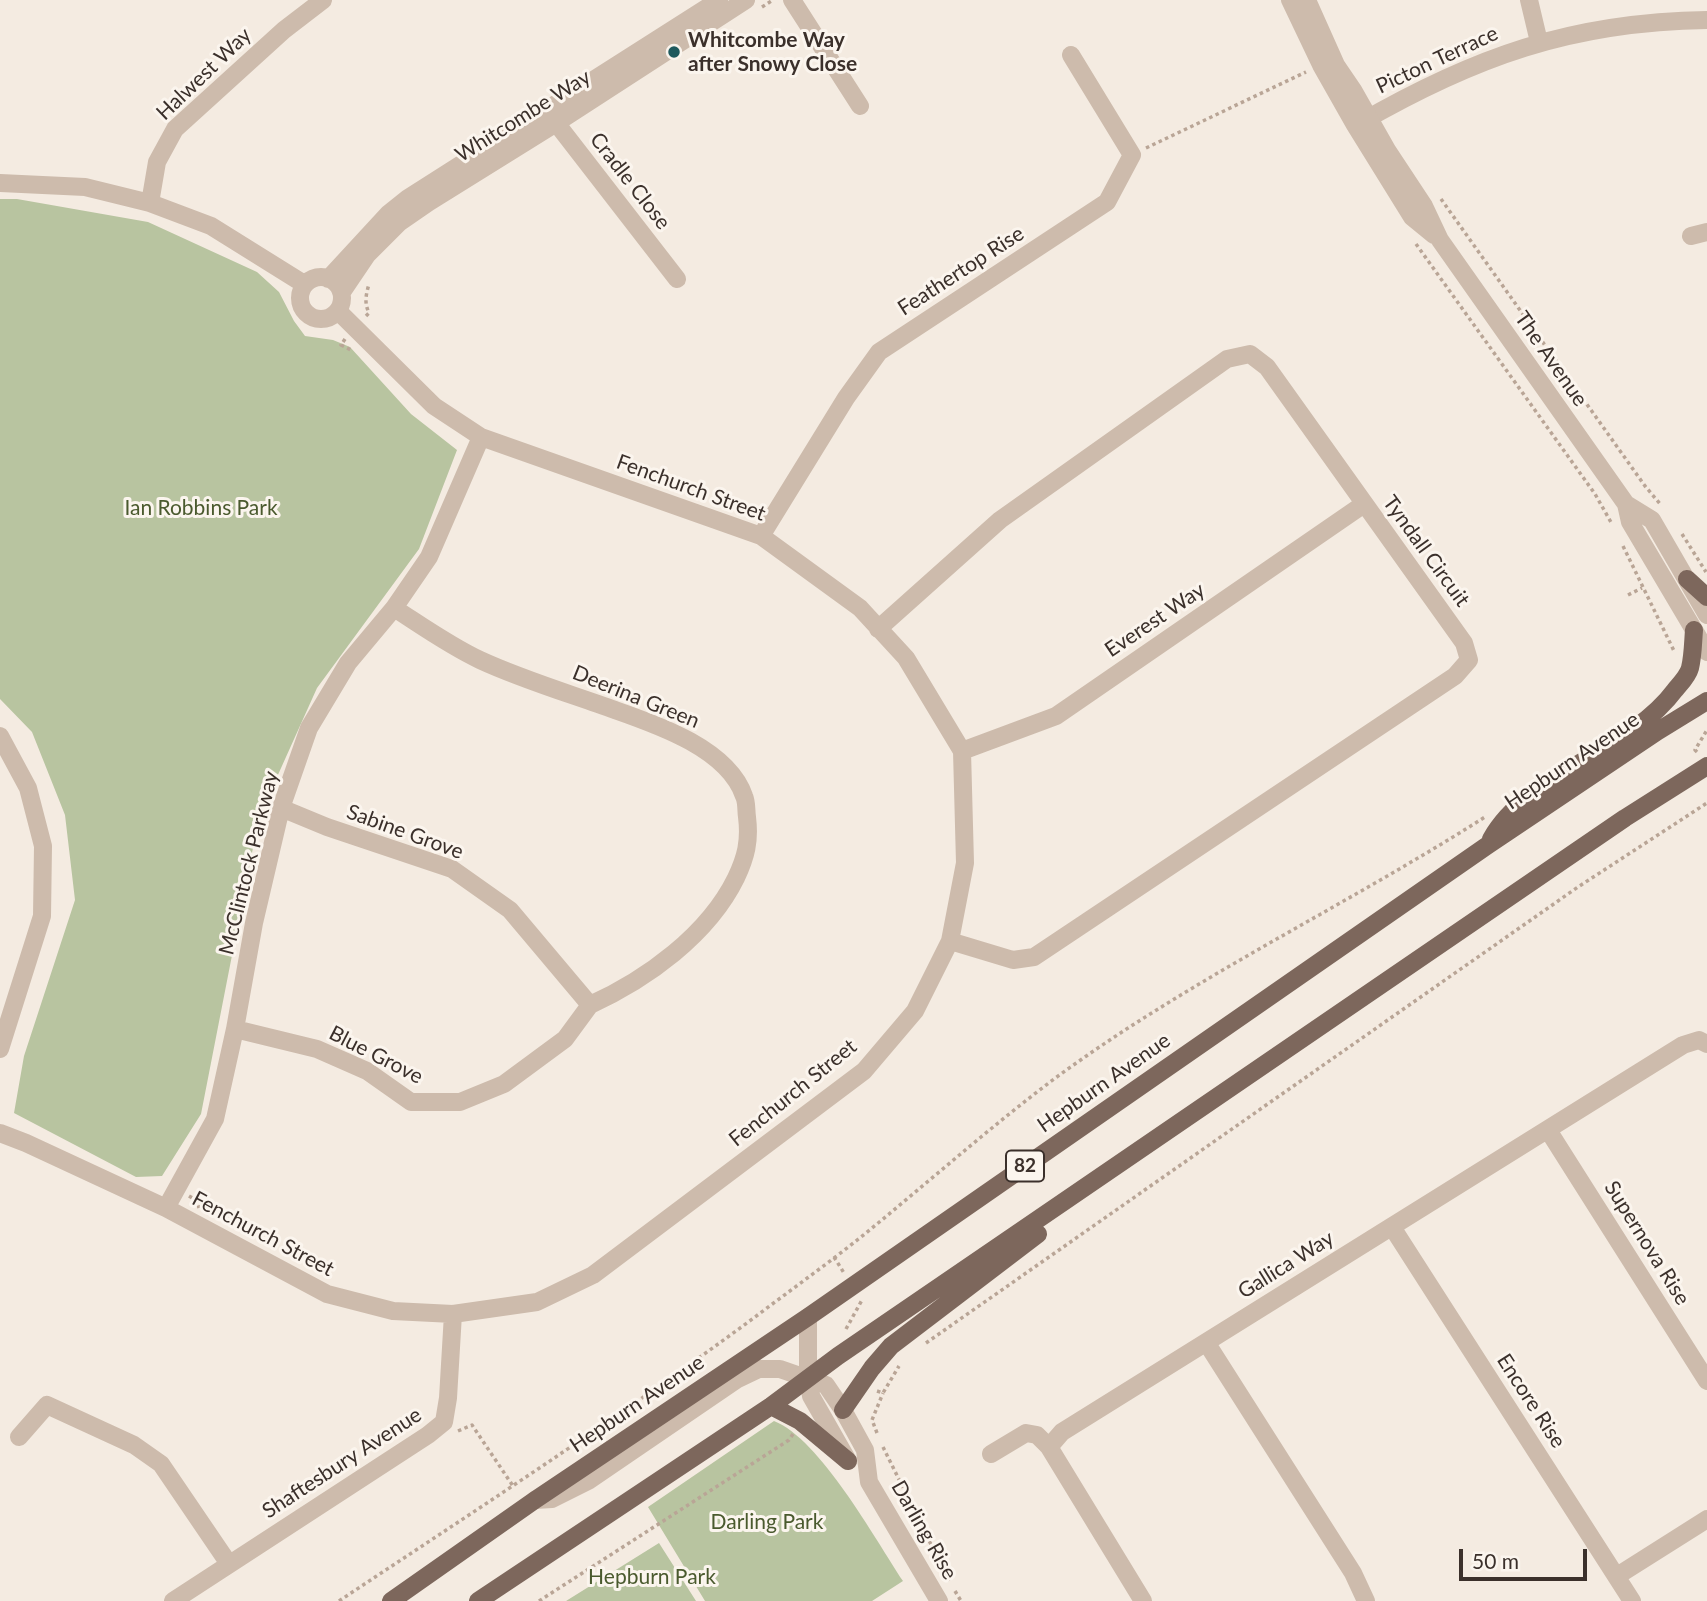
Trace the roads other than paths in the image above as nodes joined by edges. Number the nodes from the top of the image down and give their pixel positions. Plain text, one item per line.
1 (323, 0) edge
2 (719, 0) edge
3 (792, 0) edge
4 (1290, 0) edge
5 (1307, 0) edge
6 (1529, 0) edge
7 (754, 4) edge
8 (1707, 20) edge
9 (1538, 42) junction
10 (1071, 55) dead end
11 (860, 106) dead end
12 (552, 117) junction
13 (1362, 121) junction
14 (0, 183) edge
15 (150, 203) junction
16 (328, 279) junction
17 (677, 279) dead end
18 (304, 284) junction
19 (342, 292) junction
20 (338, 311) junction
21 (481, 437) junction
22 (1364, 504) junction
23 (1626, 504) junction
24 (761, 536) junction
25 (1687, 579) junction
26 (1707, 597) edge
27 (394, 608) junction
28 (1707, 614) edge
29 (878, 629) junction
30 (1694, 630) junction
31 (1707, 652) edge
32 (1707, 701) edge
33 (0, 736) edge
34 (962, 751) junction
35 (1707, 766) edge
36 (281, 808) junction
37 (1488, 845) junction
38 (950, 941) junction
39 (590, 1004) junction
40 (235, 1029) junction
41 (1707, 1044) edge
42 (0, 1049) edge
43 (1548, 1130) junction
44 (0, 1133) edge
45 (1066, 1202) junction
46 (166, 1208) junction
47 (1392, 1227) junction
48 (453, 1314) junction
49 (808, 1317) junction
50 (1206, 1342) junction
51 (808, 1377) junction
52 (1707, 1381) edge
53 (771, 1406) junction
54 (843, 1410) junction
55 (19, 1437) dead end
56 (1049, 1447) junction
57 (991, 1454) dead end
58 (848, 1461) junction
59 (869, 1482) junction
60 (535, 1500) junction
61 (1707, 1519) edge
62 (229, 1564) junction
63 (1617, 1576) junction
64 (173, 1601) edge
65 (391, 1601) edge
66 (478, 1601) edge
67 (939, 1601) edge
68 (1143, 1601) edge
69 (1366, 1601) edge
70 (1632, 1601) edge

1 - 15 street, Halwest Way
2 - 12 street, Whitcombe Way
3 - 11 street
4 - 13 street, The Avenue
5 - 13 street, The Avenue
6 - 9 street
7 - 12 street, Whitcombe Way
8 - 9 street, Picton Terrace
9 - 13 street, Picton Terrace
10 - 24 street, Feathertop Rise
12 - 16 street, Whitcombe Way
12 - 17 street, Cradle Close
12 - 19 street, Whitcombe Way
13 - 23 street, The Avenue
14 - 15 street
15 - 18 street
16 - 18 street
16 - 19 street
18 - 20 street
19 - 20 street, Whitcombe Way
20 - 21 street, Fenchurch Street
21 - 24 street, Fenchurch Street
21 - 27 street, McClintock Parkway
22 - 29 street, Tyndall Circuit
22 - 34 street, Everest Way
22 - 38 street, Tyndall Circuit
23 - 25 street, The Avenue
23 - 30 street, The Avenue
24 - 29 street, Fenchurch Street
25 - 26 main road
25 - 28 street, The Avenue
27 - 36 street, McClintock Parkway
27 - 39 street, Deerina Green
29 - 34 street, Fenchurch Street
30 - 31 street, The Avenue
30 - 37 main road
32 - 37 main road, Hepburn Avenue / 82
33 - 42 street
34 - 38 street, Fenchurch Street
35 - 45 main road, 82
36 - 39 street, Sabine Grove
36 - 40 street, McClintock Parkway
37 - 49 main road, Hepburn Avenue / 82
38 - 48 street, Fenchurch Street
39 - 40 street, Blue Grove
40 - 46 street, McClintock Parkway
41 - 43 street, Gallica Way
43 - 47 street, Gallica Way
43 - 52 street, Supernova Rise
44 - 46 street, Fenchurch Street
45 - 51 main road, 82
45 - 54 main road
46 - 48 street, Fenchurch Street
47 - 50 street, Gallica Way
47 - 63 street, Encore Rise
48 - 62 street, Shaftesbury Avenue
49 - 51 street, Darling Rise
49 - 60 main road, Hepburn Avenue / 82
50 - 56 street, Gallica Way
50 - 69 street
51 - 53 main road, 82
51 - 54 street, Darling Rise
51 - 58 street, Darling Rise
51 - 60 street, Darling Rise
53 - 58 main road
53 - 66 main road, 82
54 - 59 street, Darling Rise
55 - 62 street
56 - 57 street
56 - 68 street
58 - 59 street, Darling Rise
59 - 67 street, Darling Rise
60 - 65 main road, Hepburn Avenue / 82
61 - 63 street
62 - 64 street, Shaftesbury Avenue
63 - 70 street, Encore Rise

